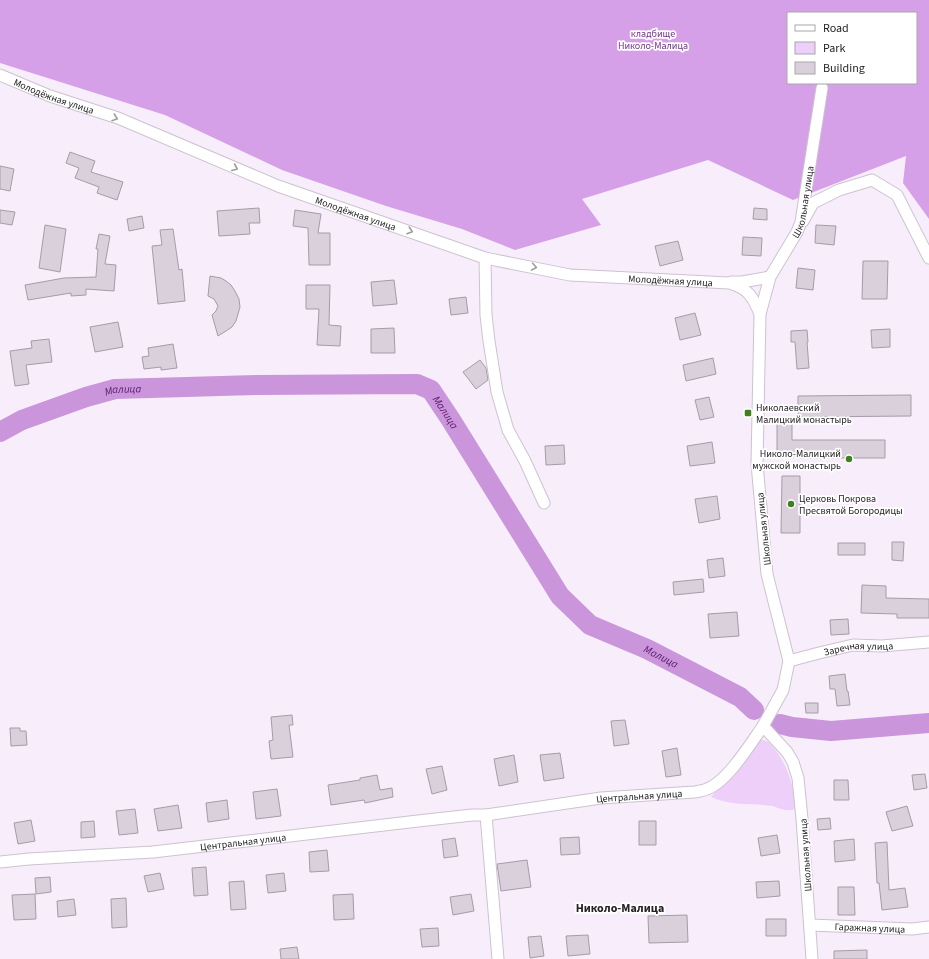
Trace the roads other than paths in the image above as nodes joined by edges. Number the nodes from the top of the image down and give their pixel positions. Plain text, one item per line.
1 (0, 75) edge
2 (822, 88) dead end
3 (797, 232) junction
4 (485, 258) junction
5 (929, 258) edge
6 (770, 277) junction
7 (729, 283) junction
8 (760, 314) junction
9 (544, 503) dead end
10 (929, 642) edge
11 (790, 661) junction
12 (763, 726) junction
13 (486, 815) junction
14 (0, 862) edge
15 (810, 925) junction
16 (929, 927) edge
17 (498, 959) edge
18 (812, 959) edge

1 -> 4 street, Молодёжная улица
2 - 3 street, Школьная улица
3 - 5 street
3 - 6 street, Школьная улица
4 -> 7 street, Молодёжная улица
4 - 9 street
6 - 7 street, Молодёжная улица
6 - 8 street, Школьная улица
7 - 8 street, Молодёжная улица
8 - 11 street, Школьная улица
10 - 11 street, Заречная улица
11 - 12 street, Школьная улица
12 - 13 street, Центральная улица
12 - 15 street, Школьная улица
13 - 14 street, Центральная улица
13 - 17 street
15 - 16 street, Гаражная улица
15 - 18 street, Школьная улица

